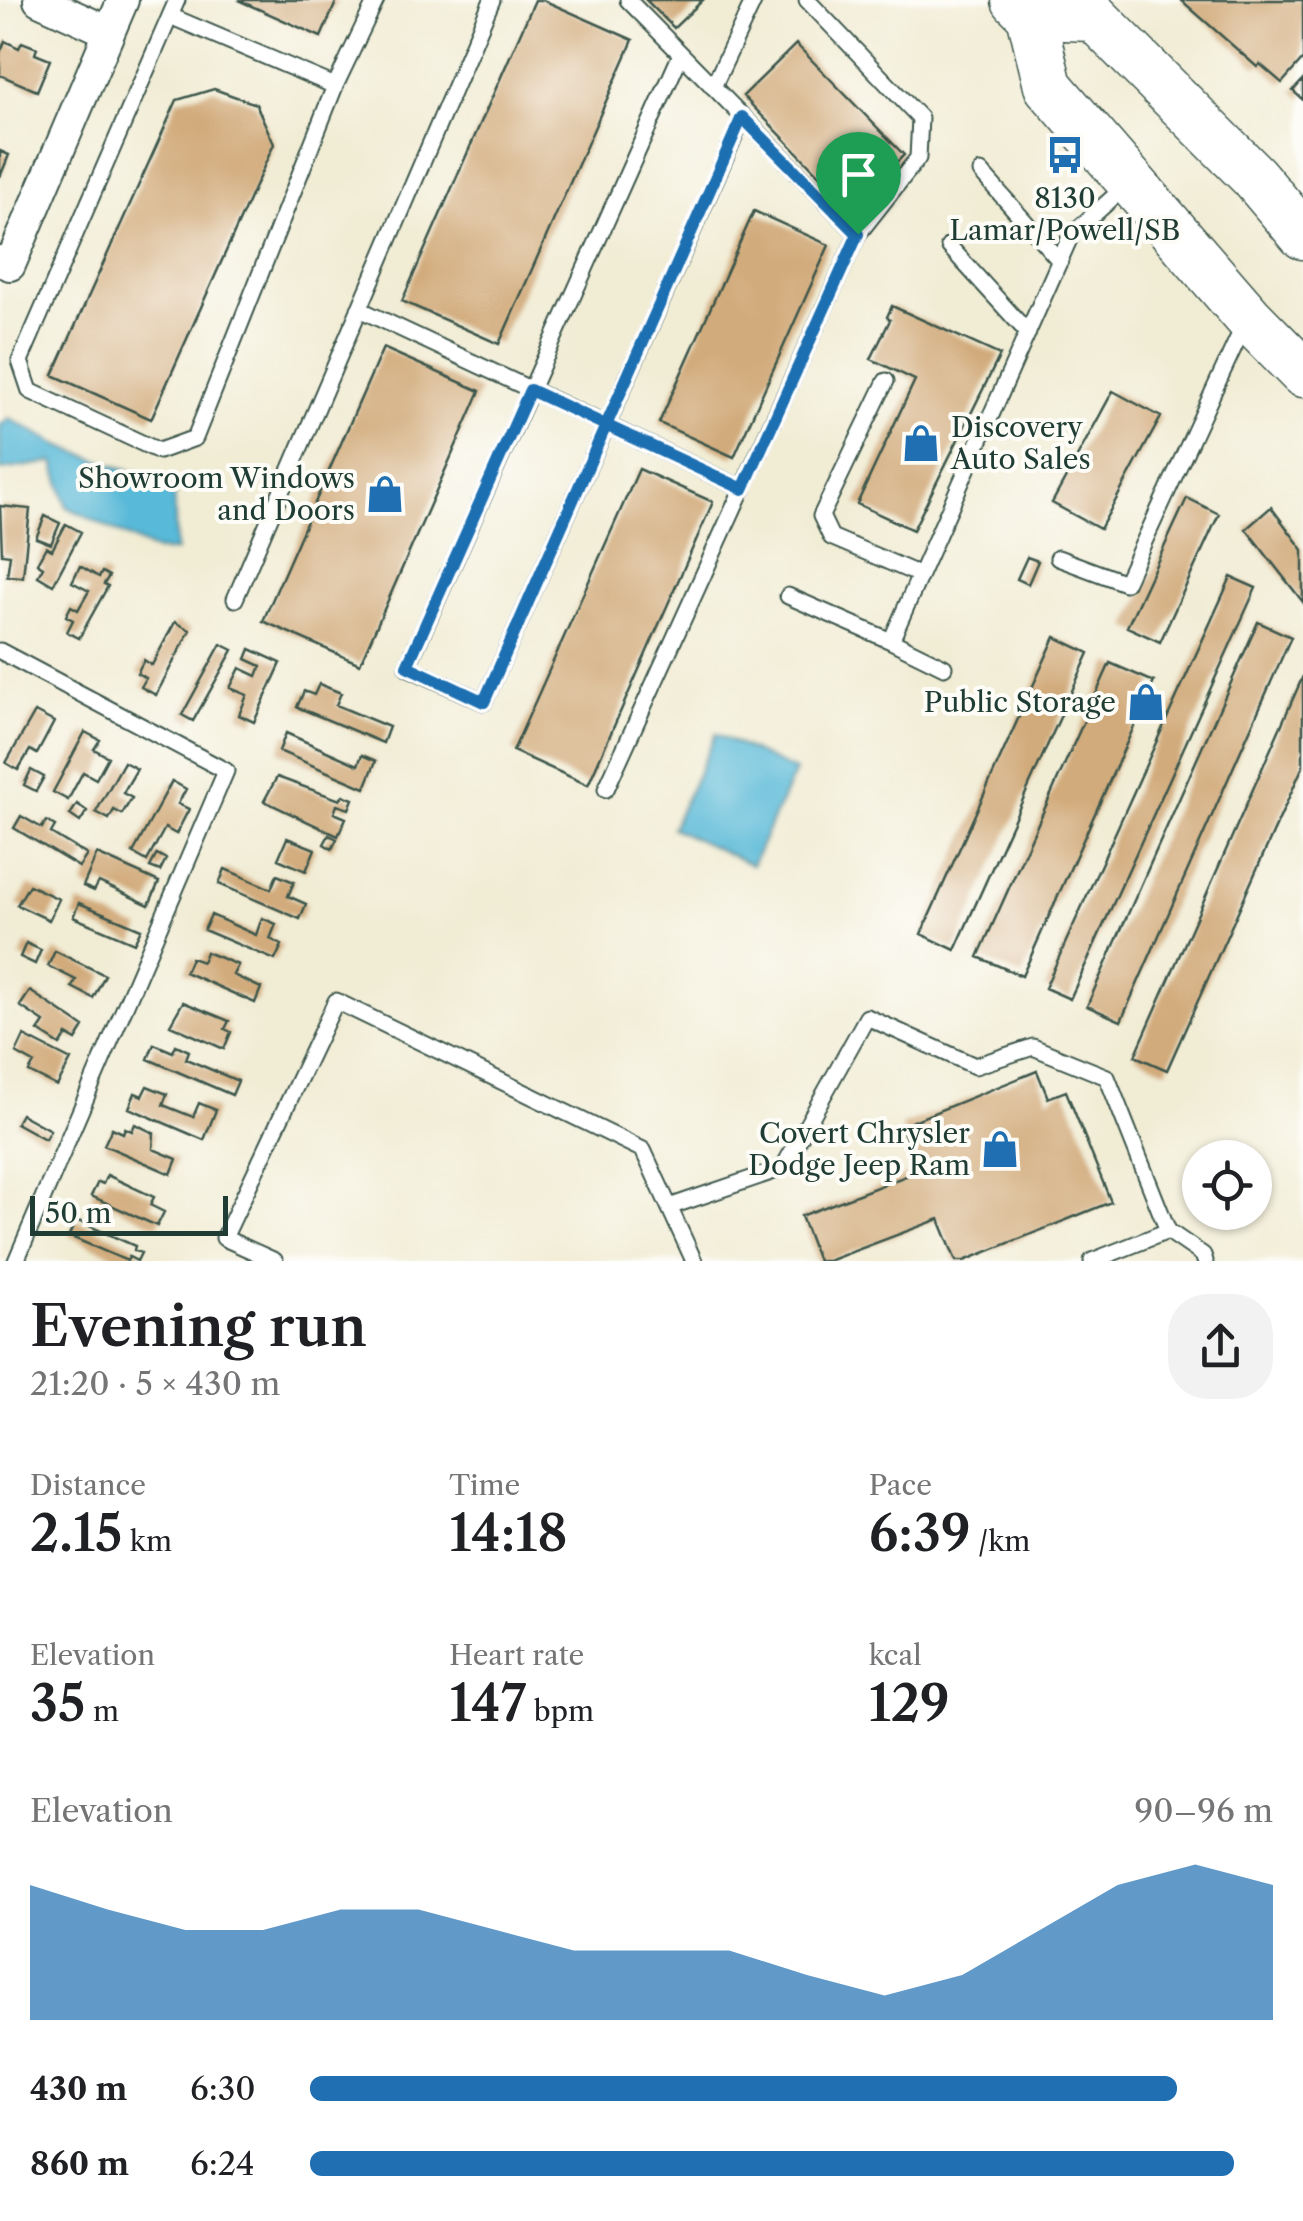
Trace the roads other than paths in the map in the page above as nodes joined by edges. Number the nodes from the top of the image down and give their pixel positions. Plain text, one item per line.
1 (39, 0) edge
2 (123, 0) edge
3 (376, 0) edge
4 (492, 0) edge
5 (628, 0) edge
6 (754, 0) edge
7 (807, 0) edge
8 (1028, 5) edge
9 (174, 8) edge
10 (109, 32) junction
11 (681, 54) junction
12 (335, 86) junction
13 (713, 87) junction
14 (742, 117) junction
15 (981, 172) dead end
16 (1254, 176) junction
17 (1131, 181) junction
18 (1303, 214) edge
19 (858, 234) junction
20 (1303, 235) edge
21 (949, 246) dead end
22 (1060, 261) junction
23 (5, 263) edge
24 (359, 309) junction
25 (1248, 317) junction
26 (1028, 333) junction
27 (1298, 371) edge
28 (886, 381) dead end
29 (530, 390) junction
30 (606, 426) junction
31 (743, 489) junction
32 (1058, 558) dead end
33 (920, 575) junction
34 (788, 596) dead end
35 (234, 599) dead end
36 (891, 641) junction
37 (0, 652) edge
38 (944, 666) dead end
39 (606, 789) dead end
40 (669, 1207) junction
41 (1168, 1231) junction
42 (16, 1261) edge
43 (274, 1261) edge
44 (694, 1261) edge
45 (1092, 1261) edge
46 (1205, 1261) edge

1 - 10 street
2 - 10 street
3 - 12 lane
4 - 24 lane
5 - 11 lane
6 - 13 lane
7 - 19 lane
8 - 16 main road
8 - 17 main road
9 - 12 lane
9 - 12 lane
10 - 23 street
11 - 13 lane
11 - 29 lane
13 - 14 lane
14 - 19 lane
14 - 30 lane
15 - 22 lane
16 - 18 main road
16 - 20 main road
17 - 22 lane
17 - 25 main road
19 - 31 lane
21 - 26 lane
22 - 26 lane
24 - 29 lane
24 - 35 lane
25 - 27 main road
25 - 32 lane
26 - 33 lane
28 - 33 lane
29 - 30 lane
29 - 30 lane
30 - 31 lane
31 - 39 lane
33 - 36 lane
34 - 36 lane
36 - 38 lane
37 - 42 lane
40 - 41 lane
40 - 43 lane
40 - 44 lane
41 - 45 lane
41 - 46 lane

